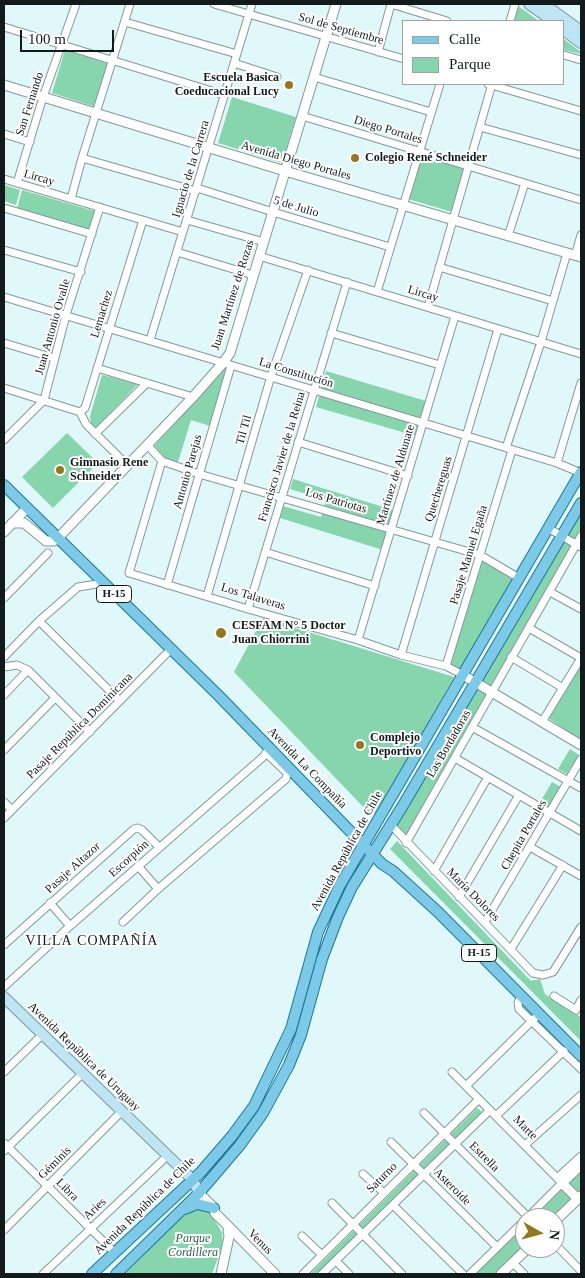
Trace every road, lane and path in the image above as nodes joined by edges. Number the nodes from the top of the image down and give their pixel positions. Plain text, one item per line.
1 (73, 4) edge
2 (130, 4) edge
3 (214, 4) edge
4 (252, 4) edge
5 (336, 4) edge
6 (391, 4) edge
7 (515, 4) edge
8 (529, 4) edge
9 (542, 6) edge
10 (248, 14) junction
11 (444, 20) edge
12 (510, 20) edge
13 (551, 20) edge
14 (564, 20) edge
15 (565, 21) edge
16 (125, 22) junction
17 (4, 27) edge
18 (565, 31) edge
19 (581, 31) edge
20 (326, 36) junction
21 (581, 43) edge
22 (63, 44) junction
23 (378, 52) junction
24 (237, 54) junction
25 (565, 55) edge
26 (402, 58) edge
27 (114, 60) junction
28 (581, 60) edge
29 (234, 63) junction
30 (278, 77) dead end
31 (314, 77) junction
32 (4, 85) edge
33 (440, 85) edge
34 (490, 85) edge
35 (493, 85) edge
36 (225, 95) junction
37 (43, 97) junction
38 (581, 111) edge
39 (431, 112) junction
40 (97, 114) junction
41 (302, 116) junction
42 (480, 127) junction
43 (4, 134) edge
44 (30, 142) junction
45 (209, 148) junction
46 (419, 152) junction
47 (581, 155) edge
48 (82, 158) junction
49 (468, 165) junction
50 (284, 170) junction
51 (4, 179) edge
52 (16, 183) junction
53 (525, 183) junction
54 (196, 189) junction
55 (71, 199) junction
56 (581, 200) edge
57 (403, 205) junction
58 (100, 207) junction
59 (4, 208) edge
60 (273, 212) junction
61 (143, 220) junction
62 (187, 220) junction
63 (453, 220) junction
64 (183, 232) junction
65 (92, 234) junction
66 (581, 235) edge
67 (508, 236) junction
68 (264, 242) junction
69 (390, 246) junction
70 (4, 250) edge
71 (177, 252) junction
72 (259, 256) junction
73 (574, 256) edge
74 (439, 267) junction
75 (308, 270) junction
76 (81, 272) junction
77 (253, 275) junction
78 (347, 282) junction
79 (377, 292) junction
80 (4, 297) edge
81 (553, 301) junction
82 (428, 307) junction
83 (66, 315) junction
84 (455, 316) junction
85 (109, 328) junction
86 (498, 329) junction
87 (331, 333) junction
88 (150, 340) junction
89 (541, 342) junction
90 (4, 343) edge
91 (581, 354) edge
92 (54, 358) junction
93 (227, 364) junction
94 (440, 366) junction
95 (97, 368) junction
96 (271, 376) junction
97 (147, 383) junction
98 (581, 384) edge
99 (4, 388) edge
100 (314, 390) junction
101 (193, 397) junction
102 (44, 400) junction
103 (80, 412) junction
104 (423, 424) junction
105 (95, 434) junction
106 (466, 436) junction
107 (4, 440) edge
108 (298, 442) junction
109 (148, 446) junction
110 (509, 449) junction
111 (162, 461) junction
112 (557, 463) junction
113 (128, 466) junction
114 (581, 473) edge
115 (198, 474) junction
116 (408, 476) junction
117 (240, 484) junction
118 (4, 485) edge
119 (282, 496) junction
120 (581, 503) edge
121 (27, 508) junction
122 (12, 523) junction
123 (548, 528) junction
124 (392, 529) junction
125 (4, 532) edge
126 (563, 535) junction
127 (581, 536) edge
128 (58, 538) junction
129 (435, 542) junction
130 (579, 545) edge
131 (265, 552) junction
132 (48, 553) dead end
133 (480, 555) junction
134 (519, 578) junction
135 (103, 583) junction
136 (167, 585) junction
137 (375, 586) junction
138 (550, 592) junction
139 (206, 596) junction
140 (4, 598) edge
141 (248, 609) junction
142 (581, 609) edge
143 (39, 621) junction
144 (529, 628) junction
145 (358, 640) junction
146 (171, 649) junction
147 (401, 655) junction
148 (4, 657) edge
149 (512, 657) junction
150 (581, 658) edge
151 (446, 666) junction
152 (4, 667) edge
153 (28, 670) junction
154 (463, 675) junction
155 (476, 682) junction
156 (563, 688) junction
157 (492, 692) junction
158 (4, 694) edge
159 (55, 698) junction
160 (120, 701) junction
161 (542, 722) junction
162 (472, 727) junction
163 (90, 732) junction
164 (581, 744) edge
165 (4, 750) edge
166 (268, 750) junction
167 (455, 758) junction
168 (581, 759) edge
169 (488, 777) junction
170 (569, 780) junction
171 (581, 788) edge
172 (519, 795) junction
173 (4, 802) edge
174 (12, 810) junction
175 (550, 813) junction
176 (4, 818) edge
177 (391, 825) junction
178 (581, 831) edge
179 (406, 842) junction
180 (363, 844) junction
181 (159, 847) junction
182 (530, 847) junction
183 (373, 854) junction
184 (563, 865) junction
185 (138, 866) junction
186 (434, 871) junction
187 (581, 876) edge
188 (158, 889) junction
189 (459, 897) junction
190 (50, 903) junction
191 (123, 922) dead end
192 (486, 922) junction
193 (70, 926) junction
194 (581, 926) edge
195 (4, 945) edge
196 (511, 949) junction
197 (4, 987) edge
198 (554, 996) dead end
199 (4, 999) edge
200 (581, 1000) edge
201 (579, 1011) edge
202 (536, 1017) junction
203 (42, 1035) junction
204 (564, 1051) junction
205 (581, 1056) edge
206 (581, 1069) edge
207 (4, 1072) edge
208 (452, 1072) dead end
209 (82, 1074) junction
210 (466, 1086) junction
211 (581, 1095) edge
212 (479, 1099) junction
213 (490, 1110) junction
214 (121, 1112) junction
215 (424, 1114) dead end
216 (496, 1116) junction
217 (444, 1133) junction
218 (146, 1135) junction
219 (391, 1142) dead end
220 (455, 1144) junction
221 (525, 1145) junction
222 (5, 1147) edge
223 (581, 1156) edge
224 (163, 1160) junction
225 (413, 1164) junction
226 (581, 1165) edge
227 (363, 1174) dead end
228 (424, 1174) junction
229 (560, 1181) junction
230 (190, 1182) junction
231 (48, 1186) junction
232 (199, 1193) junction
233 (384, 1193) junction
234 (580, 1199) edge
235 (332, 1203) dead end
236 (393, 1205) junction
237 (214, 1208) junction
238 (517, 1208) edge
239 (536, 1208) edge
240 (182, 1210) junction
241 (565, 1212) edge
242 (352, 1225) junction
243 (228, 1226) junction
244 (90, 1229) junction
245 (4, 1230) edge
246 (515, 1230) edge
247 (362, 1235) junction
248 (302, 1236) dead end
249 (497, 1247) junction
250 (115, 1253) junction
251 (565, 1254) edge
252 (322, 1255) junction
253 (518, 1258) edge
254 (336, 1261) junction
255 (513, 1263) junction
256 (581, 1271) edge
257 (43, 1274) edge
258 (92, 1274) edge
259 (116, 1274) edge
260 (221, 1274) edge
261 (275, 1274) edge
262 (303, 1274) edge
263 (322, 1274) edge
264 (349, 1274) edge
265 (402, 1274) edge
266 (462, 1274) edge
267 (470, 1274) edge
268 (501, 1274) edge
269 (524, 1274) edge

1 - 22 street, San Fernando
2 - 16 street
3 - 10 street, Sol de Septiembre
4 - 10 street, Ignacio de la Carrera
5 - 20 street, Juan Martínez de Rozas
6 - 11 street
6 - 23 street
7 - 12 street
8 - 9 main road
9 - 13 main road
9 - 14 main road
10 - 20 street, Sol de Septiembre
10 - 24 street, Ignacio de la Carrera
15 - 19 main road
16 - 24 street
16 - 27 street
17 - 22 street
18 - 21 main road
20 - 23 street, Sol de Septiembre
20 - 31 street, Juan Martínez de Rozas
22 - 27 street
22 - 37 street, San Fernando
23 - 26 street, Sol de Septiembre
24 - 29 street, Ignacio de la Carrera
25 - 28 street
27 - 36 street
27 - 40 street
29 - 30 street
29 - 36 street, Ignacio de la Carrera
31 - 39 street
31 - 41 street, Juan Martínez de Rozas
32 - 37 street, Avenida Diego Portales
33 - 39 street
34 - 42 street
35 - 38 street
36 - 45 street, Ignacio de la Carrera
37 - 40 street, Avenida Diego Portales
37 - 44 street, San Fernando
39 - 46 street
40 - 45 street, Avenida Diego Portales
40 - 48 street
41 - 46 street, Diego Portales
41 - 50 street, Juan Martínez de Rozas
42 - 47 street
42 - 49 street
43 - 44 street
44 - 52 street, San Fernando
45 - 50 street, Avenida Diego Portales
45 - 54 street, Ignacio de la Carrera
46 - 49 street, Diego Portales
46 - 57 street
48 - 54 street, 5 de Julio
48 - 55 street
49 - 53 street
49 - 63 street
50 - 57 street, Avenida Diego Portales
50 - 60 street, Juan Martínez de Rozas
51 - 52 street, Lircay
52 - 55 street, Lircay
53 - 56 street
53 - 67 street
54 - 60 street, 5 de Julio
54 - 62 street, Ignacio de la Carrera
55 - 58 street, Lircay
57 - 63 street, Avenida Diego Portales
57 - 69 street
58 - 61 street, Lircay
58 - 65 street, Juan Antonio Ovalle
59 - 65 street
60 - 68 street, Juan Martínez de Rozas
60 - 69 street, 5 de Julio
61 - 64 street, Lircay
61 - 85 street, Lemachez
62 - 64 street, Ignacio de la Carrera
62 - 68 street
63 - 67 street, Avenida Diego Portales
63 - 74 street
64 - 71 street, Ignacio de la Carrera
65 - 76 street, Juan Antonio Ovalle
66 - 73 street, Pasaje Manuel Egaña
67 - 73 street, Avenida Diego Portales
68 - 72 street, Juan Martínez de Rozas
69 - 79 street
70 - 76 street
71 - 77 street
71 - 88 street, Ignacio de la Carrera
72 - 75 street, Lircay
72 - 77 street, Juan Martínez de Rozas
73 - 81 street, Pasaje Manuel Egaña
74 - 81 street
74 - 82 street
75 - 78 street, Lircay
75 - 96 street, Til Til
76 - 83 street, Juan Antonio Ovalle
77 - 93 street, Juan Martínez de Rozas
78 - 79 street, Lircay
78 - 87 street, Francisco Javier de la Reina
79 - 82 street, Lircay
80 - 83 street, La Constitución
81 - 89 street, Pasaje Manuel Egaña
82 - 84 street, Lircay
83 - 85 street, La Constitución
83 - 92 street, Juan Antonio Ovalle
84 - 86 street, Lircay
84 - 94 street, Martínez de Aldunate
85 - 88 street, La Constitución
85 - 95 street, Lemachez
86 - 89 street, Lircay
86 - 106 street, Quechereguas
87 - 94 street
87 - 100 street, Francisco Javier de la Reina
88 - 93 street, La Constitución
89 - 91 street, Lircay
89 - 110 street, Pasaje Manuel Egaña
90 - 92 street
92 - 102 street, Juan Antonio Ovalle
93 - 96 street, La Constitución
93 - 101 street, Juan Martínez de Rozas
93 - 115 street, Antonio Parejas
94 - 104 street, Martínez de Aldunate
95 - 97 street
95 - 103 street, Lemachez
96 - 100 street, La Constitución
96 - 117 street, Til Til
97 - 101 street
97 - 105 street
98 - 112 street
99 - 102 street
100 - 104 street, La Constitución
100 - 108 street, Francisco Javier de la Reina
101 - 109 street, Juan Martínez de Rozas
102 - 103 street
102 - 107 street
103 - 105 street
104 - 106 street, La Constitución
104 - 116 street, Martínez de Aldunate
105 - 113 street
106 - 110 street, La Constitución
106 - 129 street, Quechereguas
108 - 116 street
108 - 119 street, Francisco Javier de la Reina
109 - 111 street, Los Patriotas
109 - 113 street, Juan Martínez de Rozas
110 - 112 street, La Constitución
110 - 133 street, Pasaje Manuel Egaña
111 - 115 street, Los Patriotas
111 - 136 street, Los Talaveras
112 - 114 street, La Constitución
113 - 128 street, Juan Martínez de Rozas
114 - 123 main road, Avenida República de Chile
115 - 117 street, Los Patriotas
115 - 136 street, Antonio Parejas
116 - 124 street, Martínez de Aldunate
117 - 119 street, Los Patriotas
117 - 139 street, Til Til
118 - 121 main road, Avenida La Compañía / H-15
119 - 124 street, Los Patriotas
119 - 131 street, Francisco Javier de la Reina
120 - 126 main road, Avenida República de Chile
121 - 122 street
121 - 128 main road, Avenida La Compañía / H-15
122 - 125 street
122 - 128 street
123 - 126 street
123 - 134 main road, Avenida República de Chile
124 - 129 street, Los Patriotas
124 - 137 street, Martínez de Aldunate
126 - 130 street
126 - 155 main road, Avenida República de Chile
127 - 130 street, Las Bordadoras
128 - 135 main road, Avenida La Compañía / H-15
129 - 133 street, Los Patriotas
129 - 147 street, Quechereguas
130 - 138 street, Las Bordadoras
131 - 137 street
131 - 141 street, Francisco Javier de la Reina
132 - 140 street
133 - 134 street, Los Patriotas
133 - 151 street, Pasaje Manuel Egaña
134 - 154 main road, Avenida República de Chile
135 - 143 street
135 - 146 main road, Avenida La Compañía / H-15
136 - 139 street, Los Talaveras
137 - 145 street, Martínez de Aldunate
138 - 142 street
138 - 144 street, Las Bordadoras
139 - 141 street, Los Talaveras
141 - 145 street, Los Talaveras
143 - 148 street
143 - 160 street
144 - 149 street, Las Bordadoras
144 - 150 street
145 - 147 street, Los Talaveras
146 - 160 street, Pasaje República Dominicana
146 - 166 main road, Avenida La Compañía / H-15
147 - 151 street, Los Talaveras
149 - 156 street
149 - 157 street, Las Bordadoras
150 - 156 street
151 - 154 street, Los Talaveras
152 - 153 street
153 - 158 street
153 - 159 street
154 - 155 street, Los Talaveras
154 - 180 main road, Avenida República de Chile
155 - 157 street, Los Talaveras
155 - 177 main road, Avenida República de Chile
156 - 161 street
157 - 161 street, Los Talaveras
157 - 162 street, Las Bordadoras
159 - 163 street
159 - 165 street
160 - 163 street, Pasaje República Dominicana
161 - 164 street, Los Talaveras
162 - 167 street, Las Bordadoras
162 - 170 street
163 - 174 street, Pasaje República Dominicana
166 - 180 main road, Avenida La Compañía / H-15
166 - 181 street, Escorpión
166 - 188 street
167 - 169 street
167 - 179 street, Las Bordadoras
168 - 170 street, Chepita Portales
169 - 172 street
169 - 186 street
170 - 171 street
170 - 175 street, Chepita Portales
172 - 175 street
172 - 189 street
173 - 174 street
174 - 176 street, Pasaje República Dominicana
175 - 178 street
175 - 182 street, Chepita Portales
177 - 179 street, María Dolores
177 - 183 main road, Avenida República de Chile
179 - 186 street, María Dolores
180 - 183 main road, Avenida La Compañía / H-15
180 - 230 main road, Avenida República de Chile
181 - 185 street, Escorpión
181 - 190 street, Pasaje Altazor
182 - 184 street
182 - 192 street, Chepita Portales
183 - 202 main road, Avenida La Compañía / H-15
183 - 232 main road, Avenida República de Chile
184 - 187 street
184 - 196 street
185 - 188 street
185 - 193 street, Escorpión
186 - 189 street, María Dolores
188 - 191 street
189 - 192 street, María Dolores
190 - 193 street
190 - 195 street, Pasaje Altazor
192 - 196 street, María Dolores
193 - 197 street, Escorpión
194 - 196 street, María Dolores
198 - 201 street
199 - 203 main road, Avenida República de Uruguay
200 - 201 street
202 - 204 street
202 - 205 main road, Avenida La Compañía / H-15
202 - 210 street
203 - 207 street
203 - 209 main road, Avenida República de Uruguay
204 - 206 street
204 - 216 street
208 - 210 street, Marte
209 - 214 main road, Avenida República de Uruguay
209 - 222 street
210 - 212 street, Marte
211 - 221 street
212 - 213 street, Marte
212 - 217 street, Saturno
213 - 216 street, Marte
213 - 220 street
214 - 218 main road, Avenida República de Uruguay
214 - 231 street, Géminis
215 - 217 street, Estrella
216 - 221 street, Marte
217 - 220 street, Estrella
217 - 225 street, Saturno
218 - 224 main road, Avenida República de Uruguay
218 - 230 main road, Avenida República de Uruguay
219 - 225 street, Asteroide
220 - 228 street
220 - 238 street, Estrella
221 - 229 street, Marte
222 - 231 street, Libra
223 - 229 street
224 - 230 main road, Avenida República de Uruguay
224 - 244 street, Aries
225 - 228 street, Asteroide
225 - 233 street, Saturno
226 - 229 street
227 - 233 street
228 - 236 street
228 - 249 street, Asteroide
229 - 234 street, Marte
229 - 239 street
230 - 232 main road, Avenida República de Uruguay
230 - 250 main road, Avenida República de Chile
231 - 244 street, Libra
231 - 245 street, Géminis
232 - 237 street, Avenida República de Uruguay
232 - 240 main road, Avenida República de Chile
233 - 242 street, Saturno
234 - 241 street
235 - 242 street
236 - 247 street
236 - 266 street
237 - 240 main road
237 - 243 street, Avenida República de Uruguay
240 - 259 main road, Avenida República de Chile
242 - 247 street
242 - 252 street, Saturno
243 - 260 street
243 - 261 street, Venus
244 - 250 street, Libra
244 - 257 street, Aries
246 - 249 street
247 - 254 street
247 - 265 street
248 - 252 street
249 - 267 street
250 - 258 main road, Avenida República de Chile
251 - 256 street
252 - 262 street, Saturno
253 - 255 street
254 - 263 street
254 - 264 street
255 - 268 street
255 - 269 street

